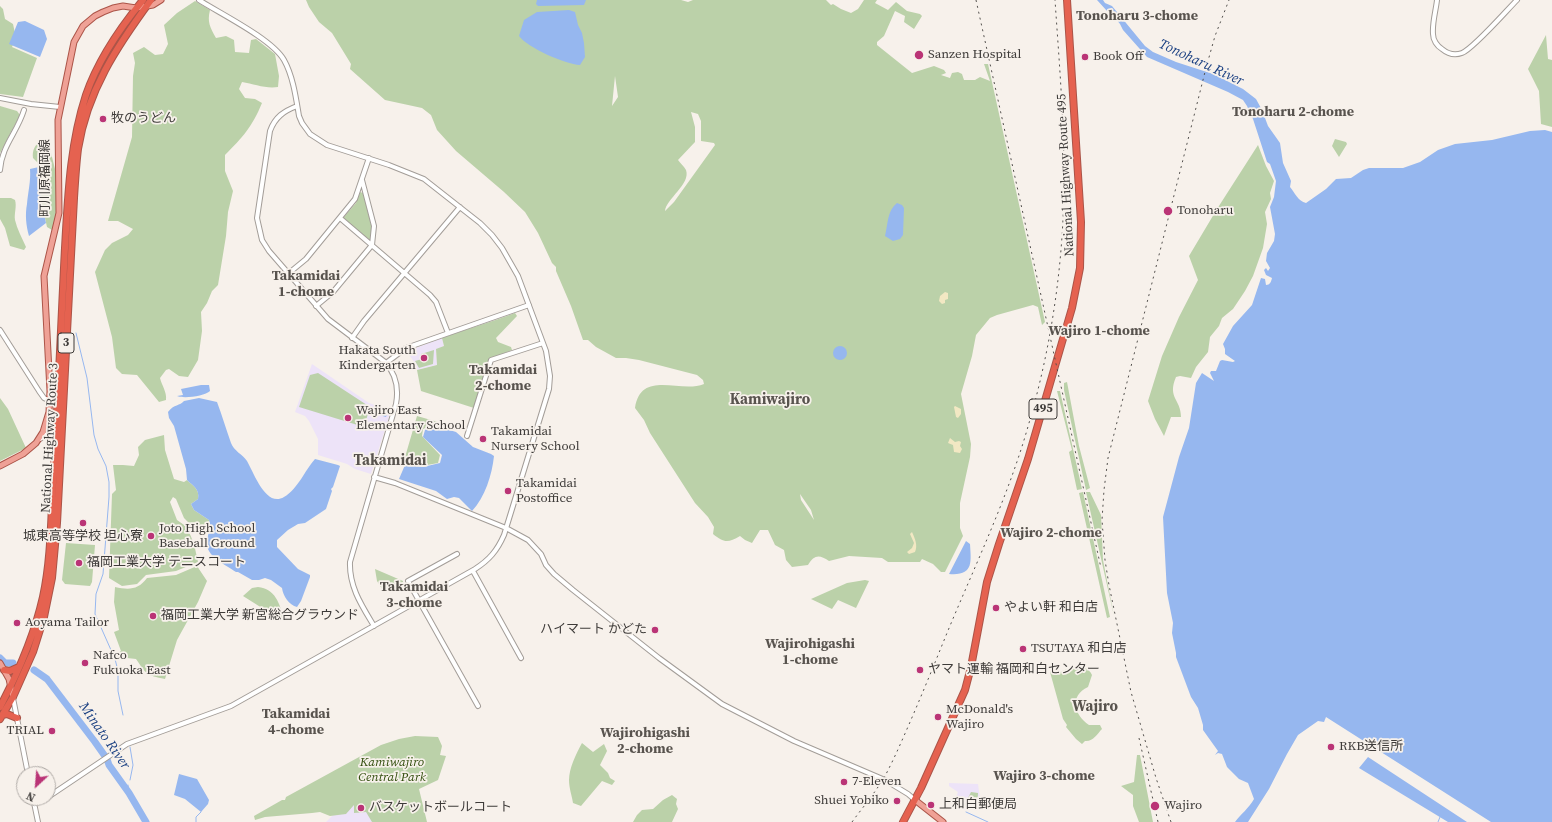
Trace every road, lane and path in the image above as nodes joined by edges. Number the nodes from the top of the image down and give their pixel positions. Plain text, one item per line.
1 (142, 0) edge
2 (151, 0) edge
3 (161, 0) edge
4 (199, 0) edge
5 (1067, 0) edge
6 (1437, 0) edge
7 (1517, 0) edge
8 (147, 6) junction
9 (136, 8) junction
10 (0, 98) edge
11 (297, 106) junction
12 (60, 107) junction
13 (24, 110) dead end
14 (369, 158) junction
15 (0, 170) edge
16 (362, 180) junction
17 (460, 207) junction
18 (340, 218) junction
19 (372, 245) junction
20 (405, 272) junction
21 (289, 274) junction
22 (529, 305) junction
23 (316, 306) junction
24 (0, 330) edge
25 (448, 333) junction
26 (352, 338) junction
27 (543, 343) junction
28 (386, 363) junction
29 (50, 401) junction
30 (59, 427) junction
31 (467, 436) dead end
32 (40, 440) junction
33 (0, 466) edge
34 (374, 477) junction
35 (506, 528) junction
36 (457, 554) dead end
37 (473, 571) junction
38 (419, 600) junction
39 (374, 626) junction
40 (521, 658) dead end
41 (0, 663) edge
42 (19, 667) junction
43 (4, 670) junction
44 (11, 686) junction
45 (13, 698) junction
46 (478, 706) dead end
47 (0, 707) edge
48 (1, 717) edge
49 (17, 718) junction
50 (26, 766) edge
51 (56, 792) edge
52 (915, 800) junction
53 (35, 806) edge
54 (38, 822) edge
55 (902, 822) edge
56 (943, 822) edge

1 - 9 highway, National Highway Route 3 / 3
2 - 8 highway, National Highway Route 3 / 3
3 - 8 main road, 町川原福岡線
4 - 11 street
5 - 52 highway, National Highway Route 495 / 495
6 - 7 street
8 - 9 main road, 町川原福岡線
8 - 30 highway, National Highway Route 3 / 3
9 - 12 main road, 町川原福岡線
9 - 30 highway, National Highway Route 3 / 3
10 - 12 street
11 - 14 street
11 - 21 street
12 - 29 main road, 町川原福岡線
13 - 15 street
14 - 16 street
14 - 17 street
16 - 18 street
16 - 19 street
17 - 20 street
17 - 22 street
18 - 19 street
18 - 21 street
19 - 20 street
19 - 23 street
20 - 25 street
20 - 26 street
21 - 23 street
22 - 25 street
22 - 27 street
23 - 26 street
24 - 29 street
25 - 28 street
26 - 28 street
27 - 31 street
27 - 35 street
28 - 34 street
29 - 32 main road, 町川原福岡線
30 - 32 street
30 - 42 highway, National Highway Route 3 / 3
30 - 45 highway, National Highway Route 3 / 3
32 - 33 main road
34 - 35 street
34 - 39 street
35 - 37 street
35 - 52 street
36 - 38 street
37 - 38 street
37 - 40 street
38 - 39 street
38 - 46 street
39 - 51 street
41 - 43 main road
42 - 43 highway
42 - 44 highway, National Highway Route 3 / 3
43 - 44 main road
44 - 45 main road
44 - 47 highway, National Highway Route 3 / 3
45 - 48 highway, National Highway Route 3 / 3
45 - 49 street
48 - 49 highway
49 - 50 street
52 - 55 highway, National Highway Route 495 / 495
52 - 56 main road
53 - 54 street

